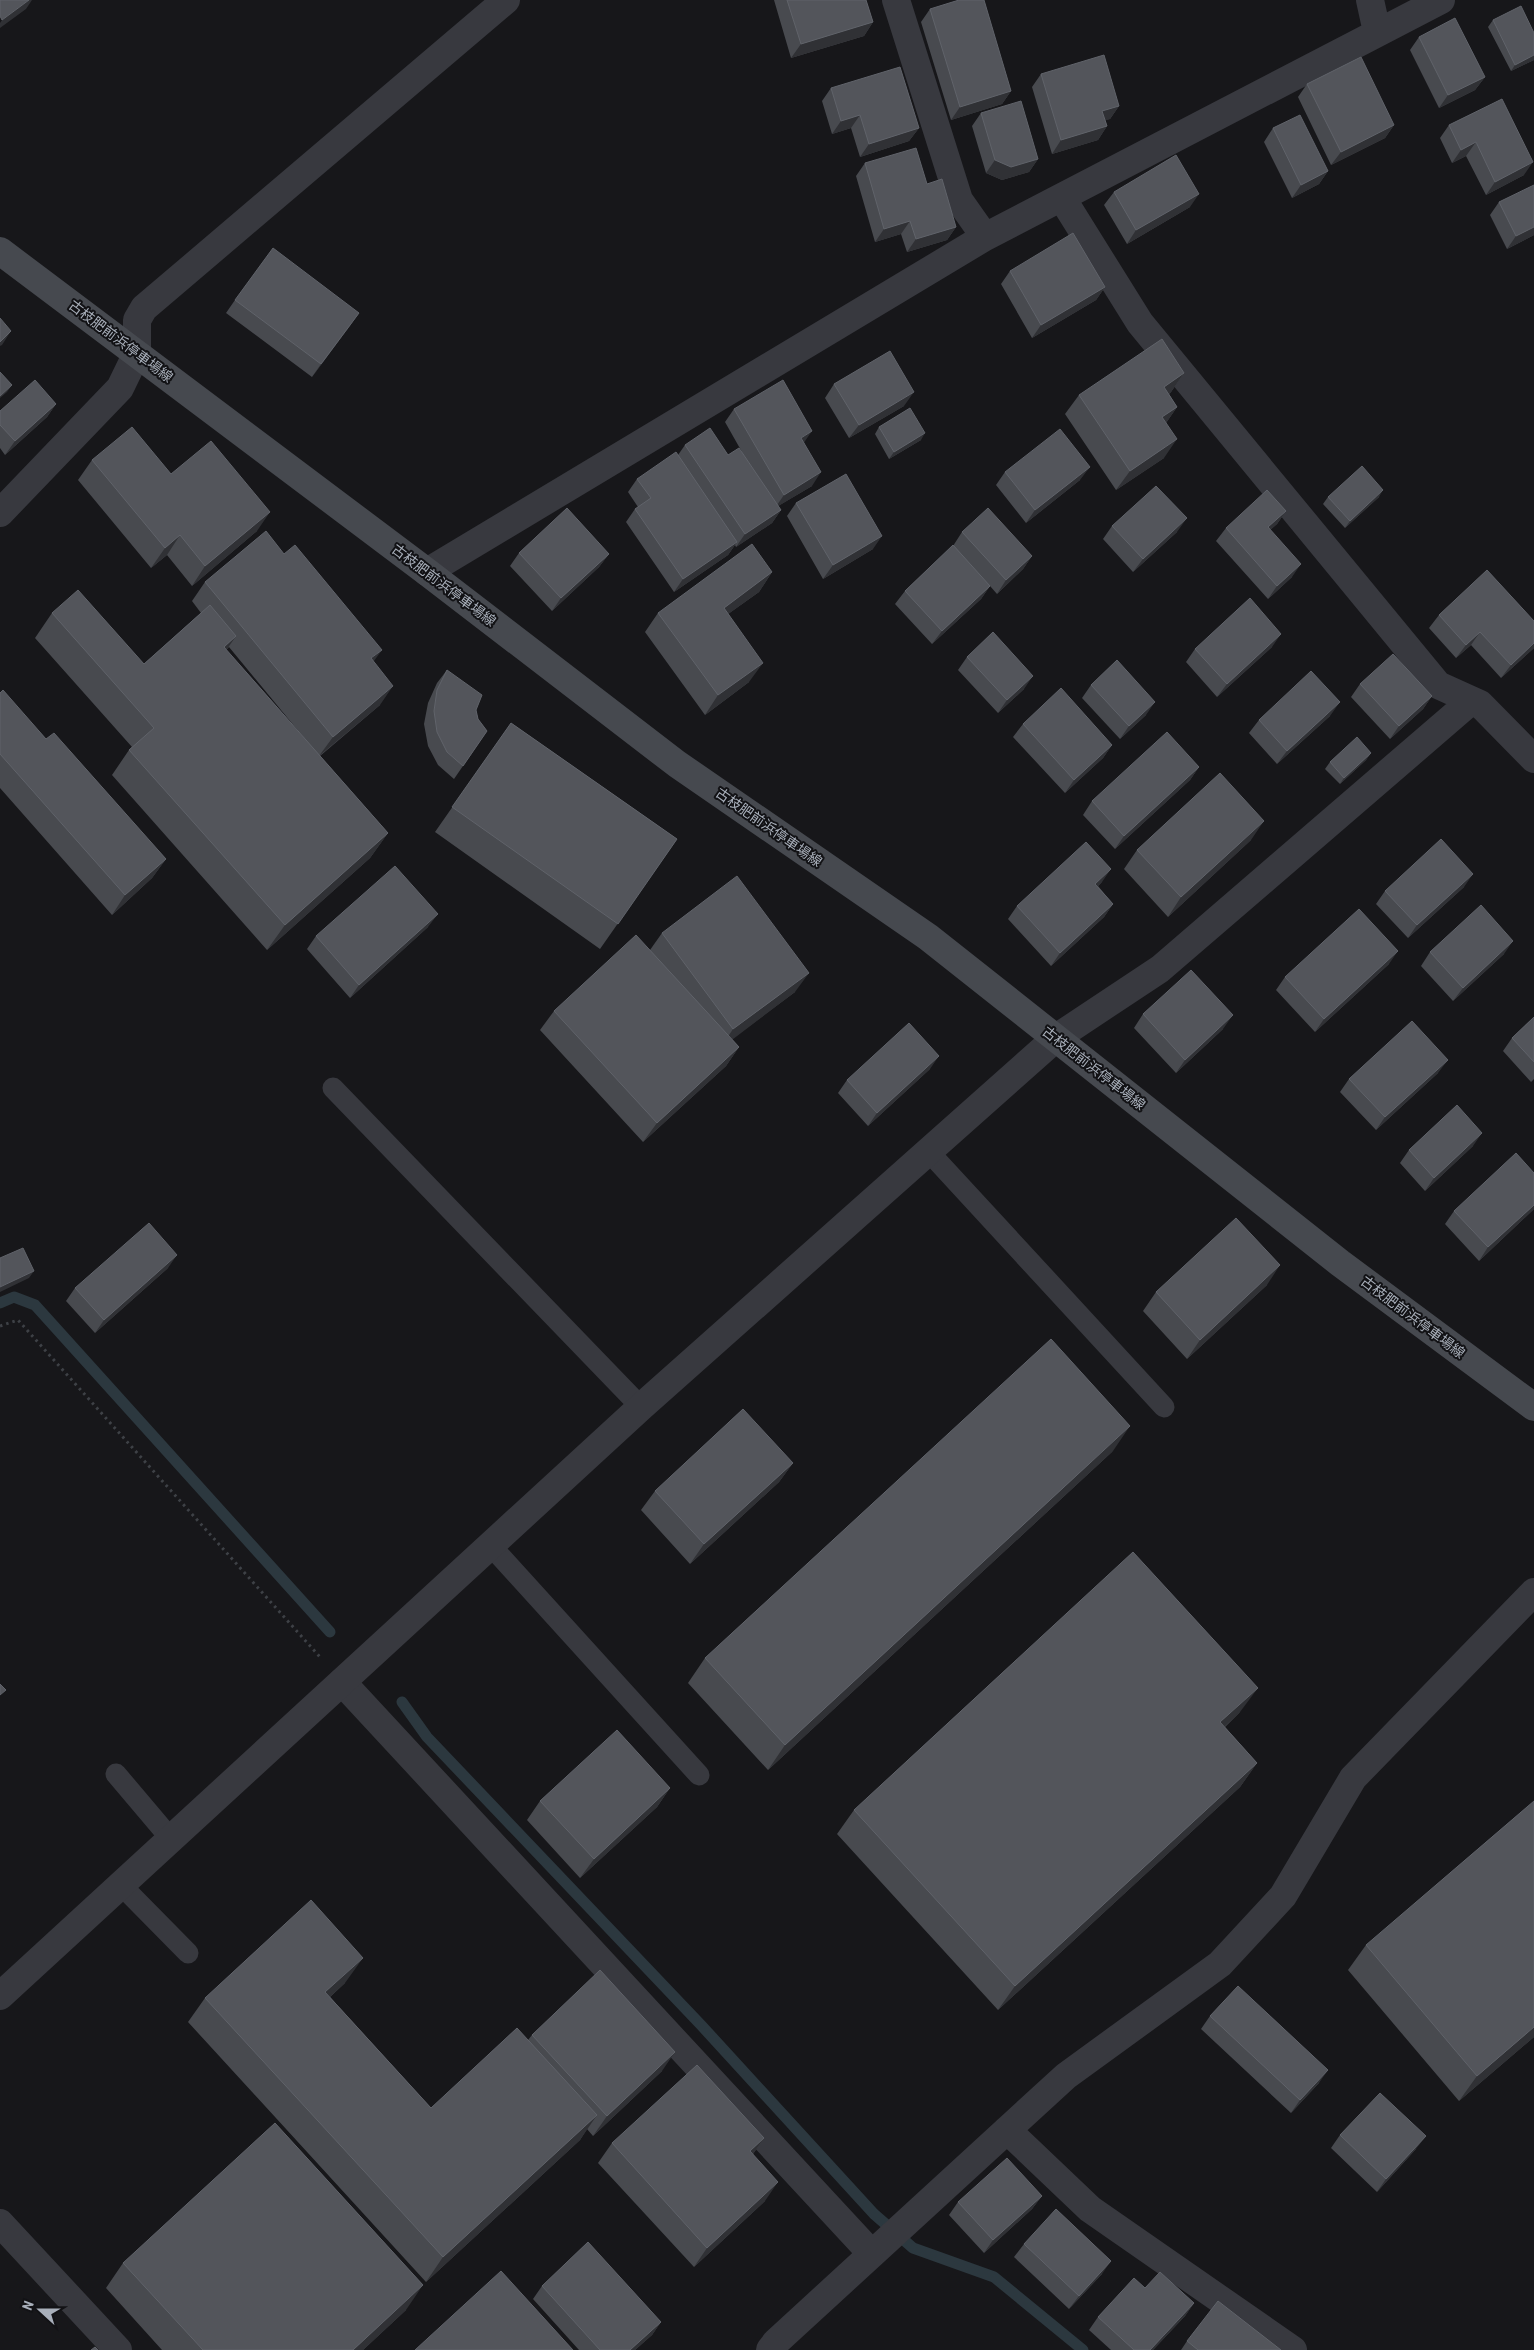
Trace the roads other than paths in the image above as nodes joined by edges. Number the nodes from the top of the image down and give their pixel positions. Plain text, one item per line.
1 (506, 0) edge
2 (896, 0) edge
3 (1370, 0) edge
4 (1441, 0) edge
5 (1377, 32) junction
6 (1062, 198) junction
7 (985, 236) junction
8 (0, 251) edge
9 (137, 353) junction
10 (0, 513) edge
11 (428, 572) junction
12 (1471, 701) junction
13 (1534, 758) edge
14 (1056, 1038) junction
15 (333, 1088) dead end
16 (929, 1152) junction
17 (642, 1407) junction
18 (1164, 1407) dead end
19 (1534, 1407) edge
20 (490, 1546) junction
21 (1534, 1592) edge
22 (342, 1682) junction
23 (116, 1774) dead end
24 (699, 1775) dead end
25 (171, 1839) junction
26 (121, 1885) junction
27 (188, 1953) dead end
28 (0, 1996) edge
29 (1007, 2130) junction
30 (0, 2223) edge
31 (887, 2240) junction
32 (118, 2350) edge
33 (770, 2350) edge
34 (1293, 2350) edge

1 - 9 street
2 - 7 street
3 - 5 street
4 - 5 street
5 - 6 street
6 - 7 street
6 - 12 street
7 - 11 street
8 - 9 main road, 古枝肥前浜停車場線
9 - 10 street
9 - 11 main road, 古枝肥前浜停車場線
11 - 14 main road, 古枝肥前浜停車場線
12 - 13 street
12 - 14 street
14 - 16 street
14 - 19 main road, 古枝肥前浜停車場線
15 - 17 lane
16 - 17 street
16 - 18 lane
17 - 20 street
20 - 22 street
20 - 24 lane
21 - 29 street
22 - 25 street
22 - 31 street
23 - 25 lane
25 - 26 street
26 - 27 lane
26 - 28 street
29 - 31 street
29 - 34 street
30 - 32 street
31 - 33 street

